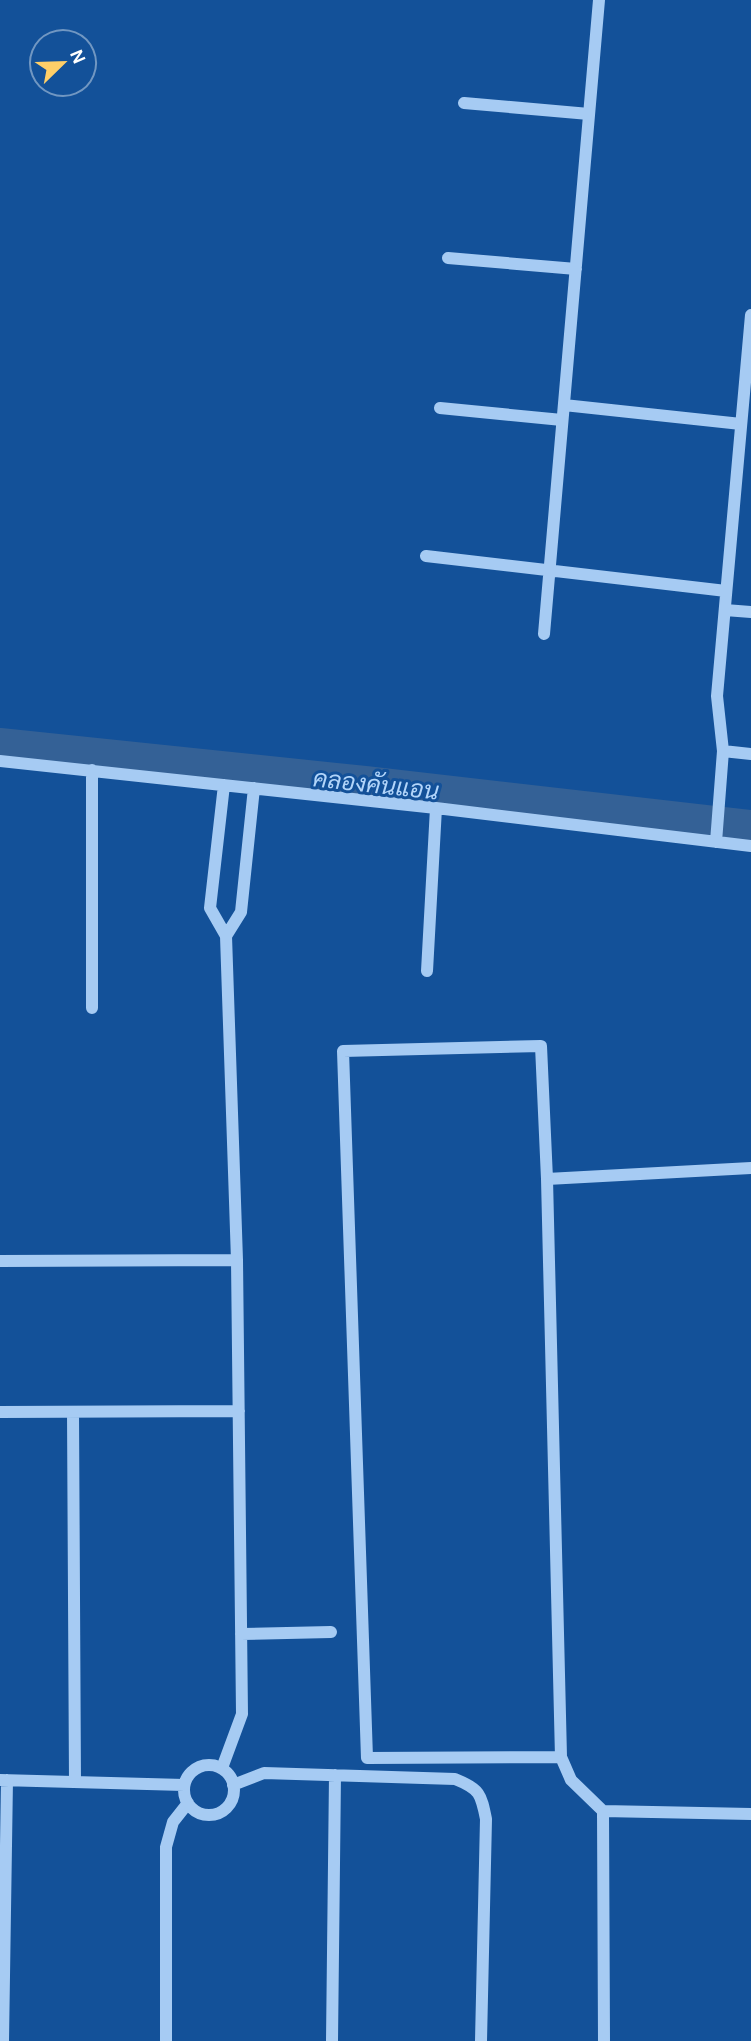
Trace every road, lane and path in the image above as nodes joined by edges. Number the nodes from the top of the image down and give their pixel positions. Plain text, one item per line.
1 (599, 0) edge
2 (464, 103) dead end
3 (589, 114) junction
4 (448, 258) dead end
5 (576, 269) junction
6 (751, 315) edge
7 (564, 405) junction
8 (440, 408) dead end
9 (562, 420) junction
10 (741, 424) junction
11 (745, 458) edge
12 (426, 555) dead end
13 (550, 569) junction
14 (726, 591) junction
15 (725, 610) junction
16 (751, 612) edge
17 (544, 634) dead end
18 (723, 751) junction
19 (751, 754) edge
20 (0, 761) edge
21 (92, 771) junction
22 (224, 785) junction
23 (254, 788) junction
24 (436, 808) junction
25 (716, 842) junction
26 (751, 846) edge
27 (226, 936) junction
28 (427, 971) dead end
29 (92, 1008) dead end
30 (751, 1168) edge
31 (547, 1179) junction
32 (237, 1260) junction
33 (0, 1261) edge
34 (239, 1411) junction
35 (0, 1412) edge
36 (73, 1412) junction
37 (331, 1632) dead end
38 (241, 1634) junction
39 (561, 1757) junction
40 (222, 1769) junction
41 (335, 1775) junction
42 (3, 1780) edge
43 (75, 1782) junction
44 (184, 1785) junction
45 (233, 1785) junction
46 (188, 1803) junction
47 (603, 1811) junction
48 (751, 1814) edge
49 (3, 2041) edge
50 (166, 2041) edge
51 (332, 2041) edge
52 (481, 2041) edge
53 (604, 2041) edge

1 - 3 street
2 - 3 street
3 - 5 street
4 - 5 street
5 - 7 street
6 - 10 street
7 - 9 street
7 - 10 street
8 - 9 street
9 - 13 street
10 - 11 street
11 - 14 street
12 - 13 street
13 - 14 street
13 - 17 street
14 - 15 street
15 - 16 street
15 - 18 street
18 - 19 street
18 - 25 street
20 - 21 street
21 - 22 street
21 - 29 street
22 - 23 street
22 - 27 street
23 - 24 street
23 - 27 street
24 - 25 street
24 - 28 street
25 - 26 street
27 - 32 street
30 - 31 street
31 - 39 street
31 - 39 street
32 - 33 street
32 - 34 street
34 - 36 street
34 - 38 street
35 - 36 street
36 - 43 street
37 - 38 street
38 - 40 street
39 - 47 street
40 - 44 street
40 - 45 street
41 - 45 street
41 - 51 street
41 - 52 street
42 - 43 street
42 - 49 street
43 - 44 street
44 - 46 street
45 - 46 street
46 - 50 street
47 - 48 street
47 - 53 street

